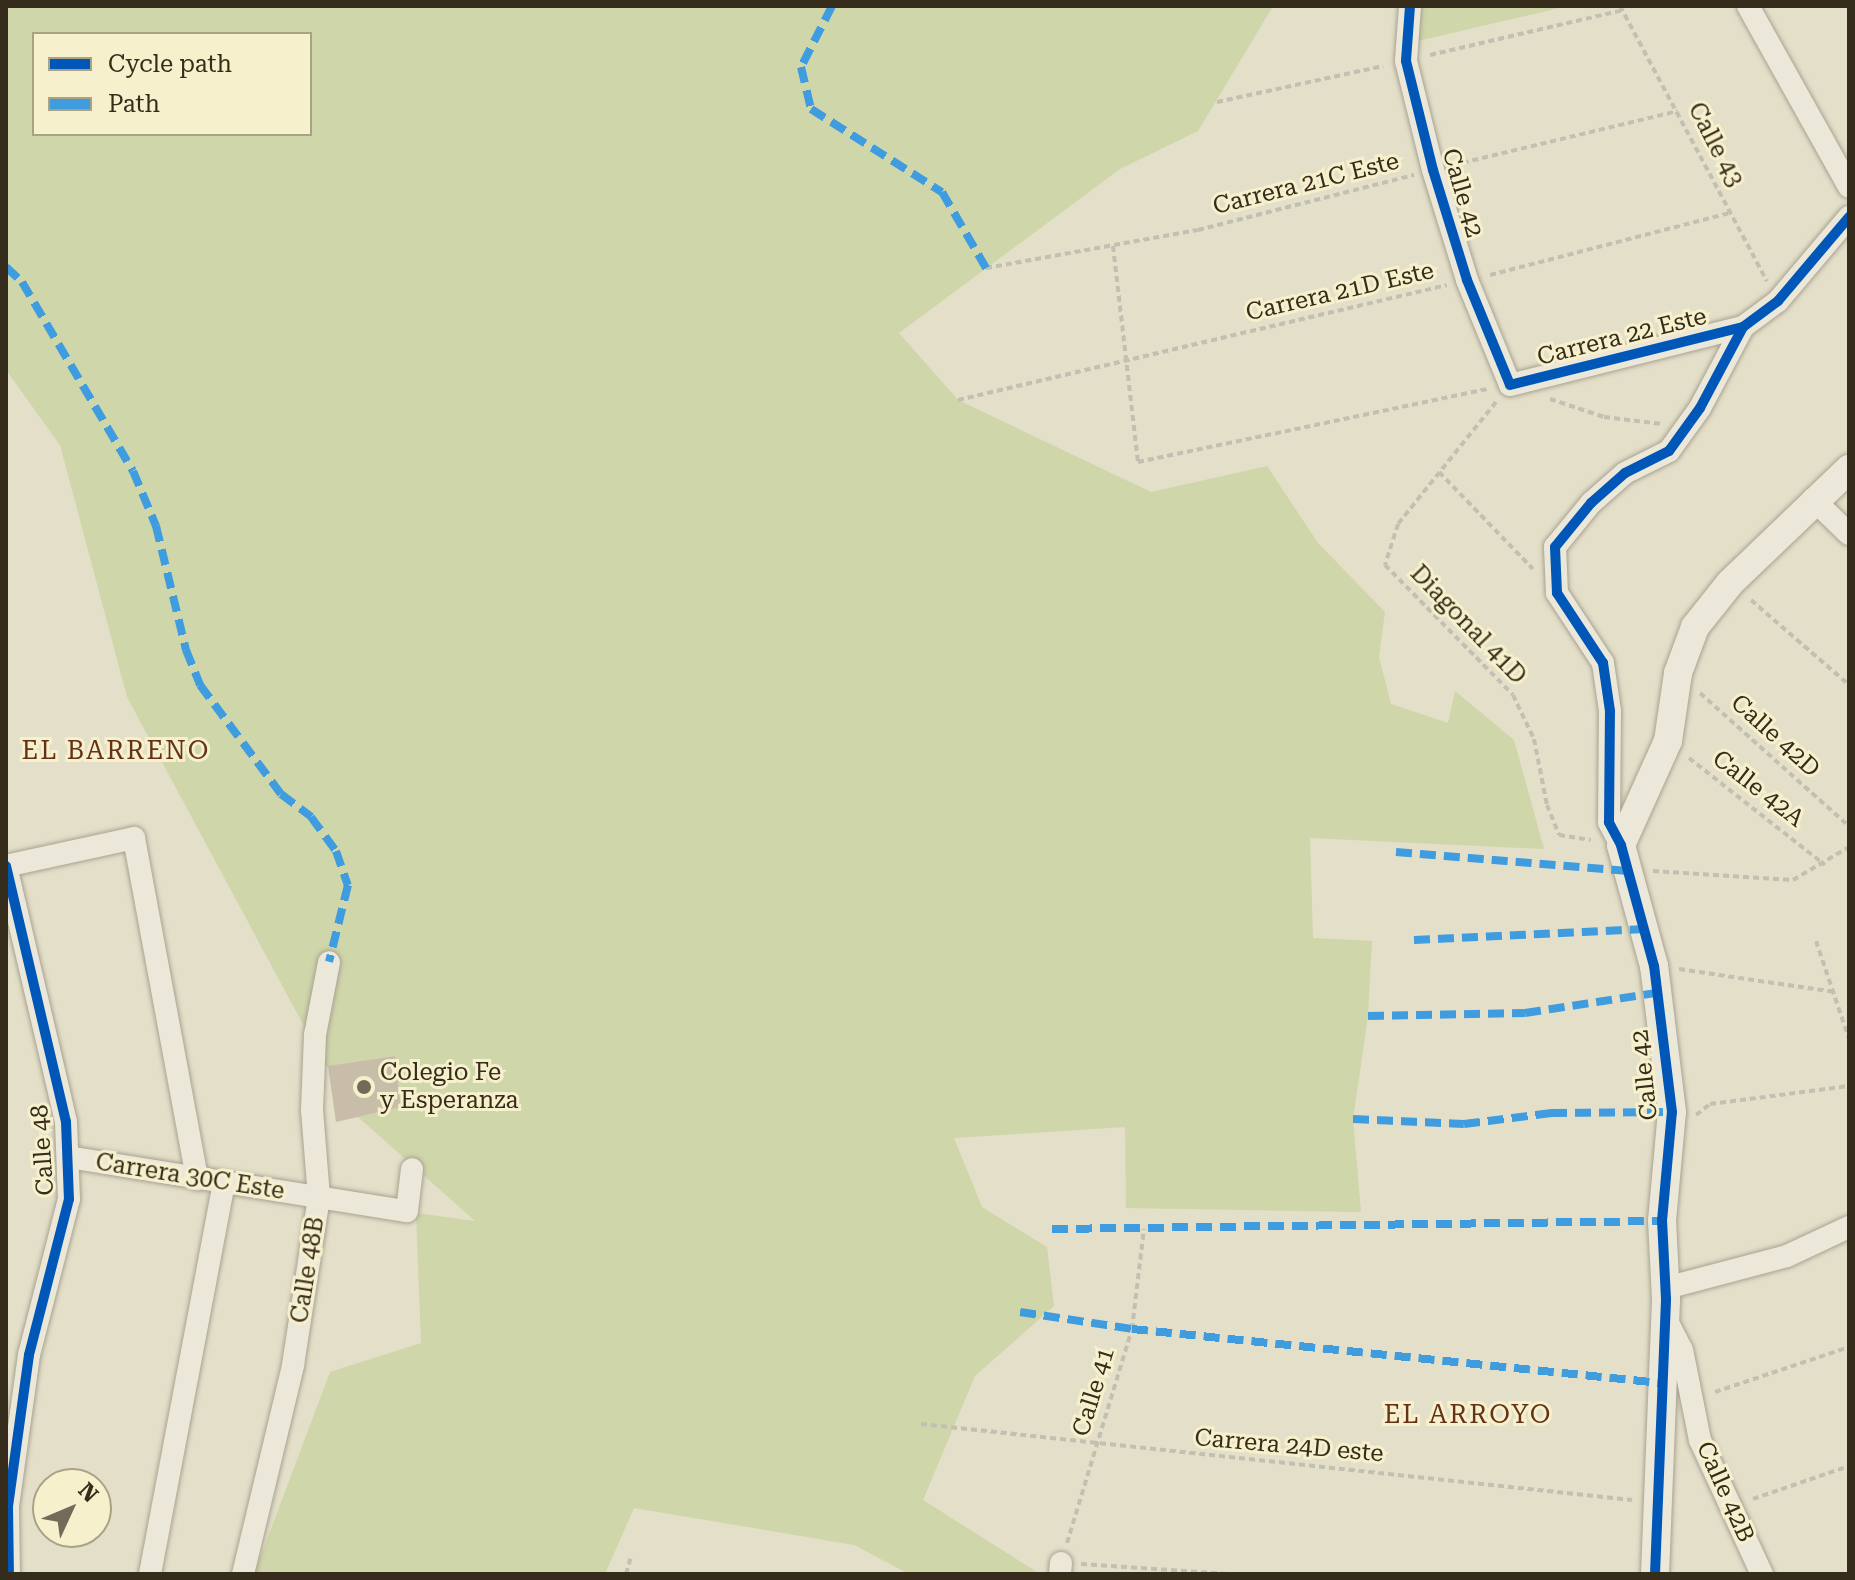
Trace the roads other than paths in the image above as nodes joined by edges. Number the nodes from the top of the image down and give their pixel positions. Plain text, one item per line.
1 (1410, 6) edge
2 (1748, 6) edge
3 (1849, 187) edge
4 (1849, 217) edge
5 (1743, 327) junction
6 (1510, 385) joint
7 (1849, 469) edge
8 (1813, 499) junction
9 (1849, 534) edge
10 (1625, 858) junction
11 (6, 866) edge
12 (329, 962) dead end
13 (68, 1157) junction
14 (412, 1169) dead end
15 (197, 1179) junction
16 (224, 1183) junction
17 (319, 1197) junction
18 (1849, 1227) edge
19 (1666, 1288) junction
20 (1665, 1317) junction
21 (7, 1506) edge
22 (9, 1574) edge
23 (150, 1574) edge
24 (243, 1574) edge
25 (1655, 1574) edge
26 (1762, 1574) edge

1 - 6 street, Calle 42
2 - 3 street
4 - 5 street
5 - 6 street, Carrera 22 Este
5 - 10 street, Calle 42
7 - 8 street
8 - 9 street
8 - 10 street
10 - 19 street, Calle 42
11 - 13 street, Calle 48
11 - 15 street
12 - 17 street, Calle 48B
13 - 15 street, Carrera 30C Este
13 - 21 street, Calle 48
14 - 17 street, Carrera 30C Este
15 - 16 street, Carrera 30C Este
16 - 17 street, Carrera 30C Este
16 - 23 street
17 - 24 street, Calle 48B
18 - 19 street
19 - 20 street, Calle 42
20 - 25 street, Calle 42
20 - 26 street, Calle 42B
21 - 22 street, Calle 48

